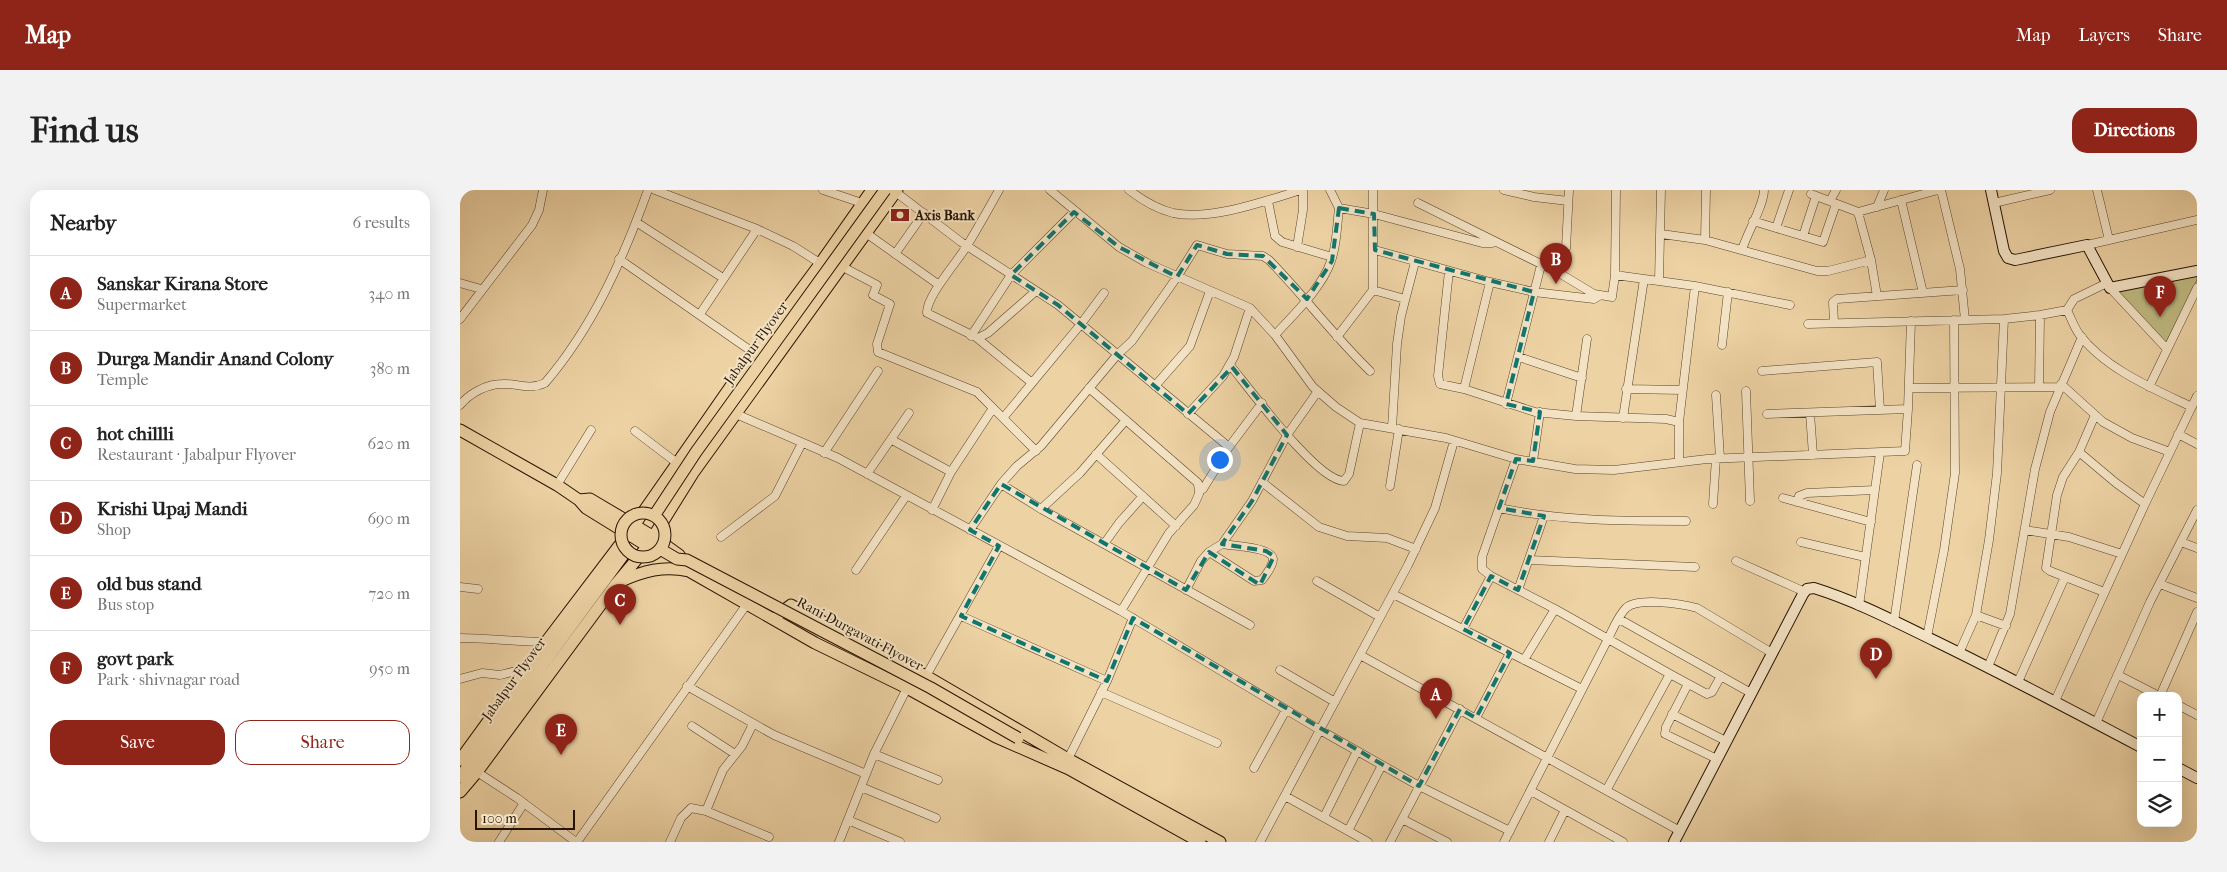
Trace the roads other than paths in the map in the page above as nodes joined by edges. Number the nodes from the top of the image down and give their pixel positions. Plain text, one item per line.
1 (544, 190) edge
2 (648, 190) edge
3 (654, 190) edge
4 (823, 190) edge
5 (872, 190) edge
6 (892, 190) edge
7 (999, 190) edge
8 (1050, 190) edge
9 (1129, 190) edge
10 (1302, 190) edge
11 (1330, 190) edge
12 (1374, 190) edge
13 (1504, 190) edge
14 (1569, 190) edge
15 (1616, 190) edge
16 (1661, 190) edge
17 (1706, 190) edge
18 (1764, 190) edge
19 (1789, 190) edge
20 (1836, 190) edge
21 (1884, 190) edge
22 (1940, 190) edge
23 (1991, 190) edge
24 (2050, 190) edge
25 (2097, 190) edge
26 (2039, 191) edge
27 (1901, 200) junction
28 (1268, 201) junction
29 (1568, 201) junction
30 (1994, 202) junction
31 (862, 203) junction
32 (1418, 203) dead end
33 (1833, 203) junction
34 (1877, 207) junction
35 (1338, 208) junction
36 (1074, 212) junction
37 (1858, 212) junction
38 (924, 213) junction
39 (1374, 214) junction
40 (2197, 220) edge
41 (1753, 221) junction
42 (636, 222) junction
43 (1776, 228) junction
44 (757, 229) junction
45 (866, 233) junction
46 (1661, 234) junction
47 (1803, 236) junction
48 (1705, 240) junction
49 (2109, 240) junction
50 (1496, 243) junction
51 (2087, 245) junction
52 (967, 246) junction
53 (1297, 247) junction
54 (1374, 250) junction
55 (1742, 250) junction
56 (895, 254) junction
57 (1332, 257) junction
58 (619, 259) junction
59 (1871, 260) junction
60 (1415, 262) junction
61 (820, 264) junction
62 (1541, 265) junction
63 (838, 270) junction
64 (1449, 271) junction
65 (2197, 271) edge
66 (1559, 273) junction
67 (1011, 274) junction
68 (1615, 275) junction
69 (1177, 277) junction
70 (722, 278) junction
71 (1644, 279) junction
72 (1659, 281) junction
73 (1490, 282) junction
74 (460, 283) edge
75 (939, 285) junction
76 (1695, 286) junction
77 (2109, 286) junction
78 (2197, 288) edge
79 (481, 289) junction
80 (1373, 290) junction
81 (1963, 290) junction
82 (1036, 291) junction
83 (1210, 292) junction
84 (1534, 292) junction
85 (1728, 292) junction
86 (1104, 293) dead end
87 (1923, 293) junction
88 (1599, 296) junction
89 (1878, 296) junction
90 (1405, 299) junction
91 (1307, 300) junction
92 (1790, 305) dead end
93 (1250, 308) junction
94 (2067, 310) junction
95 (700, 314) junction
96 (2040, 316) junction
97 (2004, 318) junction
98 (460, 319) edge
99 (1954, 320) junction
100 (1965, 320) junction
101 (1910, 321) junction
102 (1834, 323) junction
103 (1081, 324) junction
104 (1808, 324) dead end
105 (1275, 335) junction
106 (974, 337) junction
107 (1337, 337) junction
108 (2082, 337) junction
109 (1587, 339) dead end
110 (1722, 345) dead end
111 (2168, 349) junction
112 (754, 353) junction
113 (1117, 355) junction
114 (1519, 357) junction
115 (1230, 365) junction
116 (878, 371) dead end
117 (1370, 371) dead end
118 (1762, 371) dead end
119 (1582, 378) junction
120 (1032, 383) junction
121 (1155, 386) junction
122 (2060, 386) junction
123 (2001, 387) junction
124 (2039, 387) junction
125 (2149, 387) junction
126 (1089, 388) junction
127 (1909, 388) junction
128 (1955, 388) junction
129 (1464, 389) junction
130 (1626, 389) junction
131 (1682, 390) junction
132 (1318, 391) junction
133 (1746, 391) dead end
134 (1716, 395) dead end
135 (2197, 396) edge
136 (1262, 403) junction
137 (1506, 404) junction
138 (460, 405) edge
139 (2192, 407) junction
140 (993, 408) junction
141 (1908, 409) junction
142 (1880, 410) junction
143 (1540, 412) junction
144 (909, 413) dead end
145 (1810, 413) junction
146 (736, 414) junction
147 (1188, 414) junction
148 (1767, 414) dead end
149 (2095, 415) junction
150 (1576, 416) junction
151 (1003, 418) junction
152 (1623, 418) junction
153 (1126, 420) junction
154 (1679, 422) junction
155 (1360, 423) junction
156 (1396, 428) junction
157 (460, 430) edge
158 (591, 430) dead end
159 (636, 431) dead end
160 (2178, 434) junction
161 (1287, 435) junction
162 (892, 440) junction
163 (1454, 441) junction
164 (802, 444) junction
165 (2197, 444) edge
166 (1230, 447) junction
167 (1036, 450) junction
168 (2079, 452) junction
169 (2170, 452) junction
170 (824, 453) junction
171 (1880, 453) junction
172 (1096, 454) junction
173 (1813, 455) junction
174 (1750, 457) junction
175 (1718, 458) junction
176 (1516, 459) junction
177 (1533, 462) junction
178 (1679, 462) junction
179 (677, 463) junction
180 (1917, 465) dead end
181 (951, 472) junction
182 (867, 474) junction
183 (1262, 482) junction
184 (1000, 484) junction
185 (557, 485) junction
186 (1390, 486) dead end
187 (1202, 489) dead end
188 (1875, 490) junction
189 (906, 496) junction
190 (1143, 496) junction
191 (1783, 498) dead end
192 (1750, 501) dead end
193 (1798, 502) junction
194 (1713, 504) dead end
195 (2145, 504) junction
196 (1499, 508) junction
197 (932, 510) junction
198 (1041, 510) junction
199 (2197, 510) edge
200 (654, 516) junction
201 (1544, 516) junction
202 (1686, 521) dead end
203 (1870, 522) junction
204 (1176, 526) junction
205 (631, 530) junction
206 (970, 530) junction
207 (2025, 530) junction
208 (2052, 534) junction
209 (721, 537) dead end
210 (1801, 542) dead end
211 (2181, 542) junction
212 (656, 544) junction
213 (1104, 544) junction
214 (1222, 544) junction
215 (999, 546) junction
216 (2197, 548) edge
217 (1416, 549) junction
218 (627, 550) junction
219 (1210, 552) junction
220 (2122, 554) junction
221 (1866, 557) junction
222 (1529, 560) junction
223 (1736, 561) dead end
224 (688, 566) junction
225 (1695, 567) dead end
226 (1146, 568) junction
227 (856, 570) dead end
228 (1491, 576) junction
229 (2065, 577) junction
230 (1317, 580) dead end
231 (616, 584) junction
232 (2160, 584) junction
233 (460, 587) edge
234 (478, 589) dead end
235 (1186, 590) junction
236 (1518, 590) junction
237 (1805, 592) junction
238 (2104, 592) junction
239 (1393, 594) junction
240 (2197, 598) edge
241 (747, 604) junction
242 (1859, 606) junction
243 (1555, 609) junction
244 (1120, 611) junction
245 (2197, 612) edge
246 (1976, 615) junction
247 (961, 616) junction
248 (1380, 617) junction
249 (772, 618) junction
250 (1133, 618) junction
251 (1619, 619) junction
252 (1894, 622) junction
253 (1250, 625) dead end
254 (2006, 626) junction
255 (1463, 629) junction
256 (1927, 637) junction
257 (460, 638) edge
258 (1608, 639) junction
259 (546, 642) junction
260 (1510, 653) junction
261 (1772, 653) junction
262 (1959, 653) junction
263 (1360, 655) junction
264 (1524, 660) junction
265 (1988, 667) junction
266 (528, 668) junction
267 (914, 670) junction
268 (1280, 670) dead end
269 (1670, 674) junction
270 (2118, 675) junction
271 (926, 676) junction
272 (1721, 676) junction
273 (460, 680) edge
274 (1107, 681) junction
275 (2018, 682) junction
276 (1688, 684) junction
277 (687, 686) junction
278 (906, 688) junction
279 (1582, 689) junction
280 (1101, 692) junction
281 (2152, 692) edge
282 (2162, 692) edge
283 (1751, 693) junction
284 (2055, 701) junction
285 (1335, 702) junction
286 (2182, 708) edge
287 (1460, 709) junction
288 (1286, 710) junction
289 (1672, 714) junction
290 (2197, 715) edge
291 (1476, 718) junction
292 (2096, 723) junction
293 (753, 724) junction
294 (692, 726) dead end
295 (1320, 730) junction
296 (1018, 738) junction
297 (1726, 741) junction
298 (1040, 742) junction
299 (1217, 744) dead end
300 (2137, 745) edge
301 (1357, 751) junction
302 (1030, 752) junction
303 (462, 753) edge
304 (735, 754) junction
305 (874, 754) junction
306 (1548, 756) junction
307 (1068, 759) junction
308 (1717, 759) junction
309 (1382, 765) junction
310 (1254, 768) dead end
311 (2182, 770) edge
312 (476, 772) junction
313 (866, 774) junction
314 (460, 777) edge
315 (2197, 778) edge
316 (938, 780) dead end
317 (861, 786) junction
318 (1419, 786) junction
319 (1607, 789) junction
320 (1531, 791) junction
321 (460, 792) edge
322 (1285, 796) junction
323 (524, 803) junction
324 (1565, 810) junction
325 (706, 811) junction
326 (1324, 817) junction
327 (936, 818) dead end
328 (1402, 819) junction
329 (848, 820) junction
330 (1348, 831) junction
331 (1680, 831) junction
332 (1510, 832) junction
333 (769, 837) dead end
334 (1210, 841) edge
335 (499, 842) edge
336 (576, 842) edge
337 (670, 842) edge
338 (839, 842) edge
339 (900, 842) edge
340 (1260, 842) edge
341 (1368, 842) edge
342 (1390, 842) edge
343 (1447, 842) edge
344 (1504, 842) edge
345 (1548, 842) edge
346 (1622, 842) edge
347 (1674, 842) edge

1 - 79 street
2 - 42 street
3 - 44 street
4 - 31 street
5 - 31 main road
6 - 38 street
6 - 45 main road
6 - 200 main road, Jabalpur Flyover, bridge
7 - 52 street
8 - 36 street
9 - 28 street
10 - 28 street
10 - 53 street
11 - 35 street
12 - 39 street
13 - 29 street
14 - 29 street
15 - 68 street
16 - 46 street
17 - 48 street
18 - 41 street
19 - 43 street
20 - 33 street
21 - 34 street
22 - 27 street
22 - 81 street
23 - 30 street
24 - 26 street
25 - 49 street
26 - 30 street
27 - 34 street
27 - 87 street
28 - 53 street
29 - 66 street
30 - 51 street
31 - 61 main road
32 - 50 street
33 - 37 street
33 - 47 street
33 - 47 street
34 - 37 street
35 - 39 street
35 - 57 street
36 - 67 street
36 - 69 street
37 - 59 street
38 - 52 street
38 - 56 street
39 - 50 street
39 - 54 street
40 - 49 street
41 - 43 street
41 - 55 street
42 - 58 street
42 - 70 street
43 - 47 street
44 - 61 street
44 - 70 street
45 - 56 street
45 - 63 main road
46 - 48 street
46 - 72 street
48 - 55 street
49 - 51 street
50 - 62 street
51 - 77 street
52 - 67 street
52 - 75 street
53 - 57 street
54 - 60 street
54 - 80 street
55 - 59 street
56 - 75 street
57 - 91 street
58 - 95 street
58 - 138 street
59 - 89 street
60 - 64 street
60 - 90 street
61 - 63 street
61 - 112 main road
62 - 66 street
62 - 84 street
63 - 140 street
63 - 146 main road
64 - 73 street
64 - 129 street
65 - 77 street
66 - 88 street
67 - 82 street
67 - 106 street
68 - 71 street
68 - 88 street
69 - 83 street
69 - 91 street
69 - 113 street
70 - 95 street
71 - 72 street
71 - 130 street
72 - 76 street
73 - 84 street
73 - 129 street
74 - 79 street
75 - 106 street
76 - 85 street
76 - 131 street
77 - 94 street
77 - 111 street
78 - 111 street
79 - 98 street
80 - 90 street
80 - 107 street
81 - 87 street
81 - 100 street
82 - 103 street
82 - 106 street
83 - 93 street
83 - 121 street
84 - 88 street
84 - 114 street
85 - 92 street
85 - 110 street
86 - 103 street
87 - 89 street
89 - 102 street
90 - 156 street
91 - 105 street
91 - 107 street
93 - 105 street
93 - 115 street
94 - 96 street
94 - 108 street
95 - 112 street
96 - 97 street
96 - 124 street
97 - 100 street
97 - 123 street
99 - 100 street
99 - 101 street
99 - 128 street
101 - 102 street
101 - 127 street
102 - 104 street
103 - 113 street
103 - 120 street
105 - 132 street
106 - 120 street
107 - 117 street
108 - 122 street
108 - 125 street
109 - 119 street
111 - 125 street
112 - 179 main road
113 - 121 street
113 - 126 street
114 - 119 street
114 - 137 street
115 - 136 street
115 - 147 street
116 - 170 street
118 - 142 street
119 - 150 street
120 - 151 street
121 - 147 street
122 - 124 street
122 - 149 street
122 - 207 street
123 - 124 street
123 - 128 street
123 - 246 street
125 - 139 street
126 - 153 street
126 - 167 street
127 - 128 street
127 - 141 street
128 - 256 street
129 - 137 street
130 - 131 street
130 - 152 street
131 - 154 street
132 - 155 street
132 - 161 street
133 - 174 street
134 - 175 street
135 - 139 street
136 - 161 street
136 - 166 street
137 - 143 street
139 - 160 street
140 - 151 street
140 - 181 street
141 - 142 street
141 - 171 street
142 - 145 street
143 - 150 street
143 - 177 street
144 - 162 street
145 - 148 street
145 - 173 street
146 - 164 street
146 - 212 main road
147 - 166 street
149 - 168 street
149 - 169 street
150 - 152 street
151 - 167 street
152 - 154 street
153 - 172 street
153 - 204 street
154 - 178 street
155 - 156 street
155 - 161 street
156 - 163 street
156 - 186 street
157 - 185 main road, Rani Durgavati Flyover
158 - 185 street
159 - 179 street
160 - 165 street
160 - 169 street
161 - 183 street
162 - 181 street
162 - 182 street
163 - 176 street
163 - 217 street
164 - 170 street
164 - 209 street
166 - 187 street
167 - 184 street
168 - 195 street
168 - 208 street
169 - 195 street
170 - 182 street
171 - 173 street
171 - 188 street
172 - 190 street
172 - 198 street
173 - 174 street
174 - 175 street
174 - 192 street
175 - 178 street
175 - 194 street
176 - 177 street
176 - 196 street
177 - 178 street
179 - 205 main road
180 - 252 street
181 - 197 street
182 - 189 street
183 - 214 street
183 - 217 street
184 - 198 street
184 - 206 street
185 - 205 main road, Rani Durgavati Flyover
188 - 193 street
188 - 203 street
189 - 197 street
189 - 227 street
190 - 204 street
190 - 213 street
191 - 193 street
193 - 203 street
195 - 220 street
196 - 201 street
196 - 228 street
197 - 206 street
198 - 213 street
199 - 211 street
200 - 212 main road, bridge
200 - 218 main road, bridge
201 - 202 street
201 - 222 street
203 - 221 street
204 - 226 street
205 - 212 main road, Rani Durgavati Flyover
205 - 259 main road
206 - 215 street
207 - 208 street
207 - 254 street
208 - 220 street
208 - 229 street
210 - 221 street
211 - 216 street
211 - 232 street
212 - 218 main road, bridge
212 - 224 main road, Rani Durgavati Flyover, bridge
212 - 231 main road
213 - 226 street
214 - 219 street
214 - 219 street
215 - 244 street
215 - 247 street
217 - 239 street
218 - 314 main road, Jabalpur Flyover
219 - 235 street
220 - 238 street
221 - 242 street
222 - 225 street
222 - 236 street
223 - 237 street
224 - 231 main road
224 - 241 main road
224 - 296 main road, Rani Durgavati Flyover, bridge
226 - 235 street
226 - 244 street
228 - 236 street
228 - 255 street
229 - 238 street
229 - 275 street
230 - 248 street
231 - 312 main road
232 - 240 street
232 - 270 street
233 - 234 street
235 - 253 street
236 - 243 street
237 - 242 street
237 - 261 street
238 - 284 street
239 - 248 street
239 - 255 street
241 - 249 main road
241 - 277 street
242 - 252 street
243 - 258 street
243 - 264 street
244 - 250 street
245 - 282 street
246 - 254 street
246 - 262 street
247 - 271 street
247 - 274 street
248 - 263 street
249 - 267 main road
249 - 278 main road
250 - 274 street
250 - 288 street
251 - 258 street
251 - 261 street
251 - 272 street
252 - 256 street
254 - 265 street
255 - 260 street
256 - 262 street
257 - 259 street
258 - 269 street
258 - 279 street
259 - 266 main road
260 - 264 street
260 - 291 street
261 - 283 street
262 - 265 street
263 - 285 street
263 - 287 street
264 - 279 street
265 - 275 street
266 - 273 street
266 - 303 main road
267 - 271 main road
267 - 278 street
268 - 285 street
269 - 276 street
269 - 319 street
270 - 281 street
270 - 292 street
271 - 298 main road
272 - 276 street
272 - 283 street
274 - 280 street
275 - 284 street
276 - 289 street
277 - 293 street
277 - 336 street
278 - 302 main road
278 - 305 street
279 - 306 street
280 - 299 street
280 - 307 street
283 - 297 street
284 - 292 street
285 - 295 street
286 - 290 street
287 - 291 street
287 - 318 street
288 - 295 street
288 - 310 street
289 - 297 street
289 - 308 street
291 - 306 street
292 - 300 street
293 - 304 street
293 - 313 street
294 - 304 street
295 - 301 street
295 - 322 street
296 - 298 main road, Rani Durgavati Flyover
296 - 302 main road, Rani Durgavati Flyover
297 - 308 street
298 - 307 main road
301 - 309 street
301 - 326 street
302 - 334 main road
304 - 325 street
305 - 313 street
305 - 316 street
306 - 319 street
306 - 320 street
307 - 334 main road
308 - 331 street
309 - 318 street
309 - 330 street
311 - 315 street
312 - 321 main road
312 - 323 street
313 - 317 street
317 - 327 street
317 - 329 street
318 - 328 street
318 - 332 street
319 - 331 street
320 - 324 street
320 - 332 street
322 - 326 street
322 - 340 street
323 - 335 street
323 - 336 street
324 - 345 street
324 - 346 street
325 - 333 street
325 - 337 street
326 - 330 street
328 - 342 street
328 - 343 street
329 - 338 street
329 - 339 street
330 - 341 street
331 - 347 street
332 - 344 street

